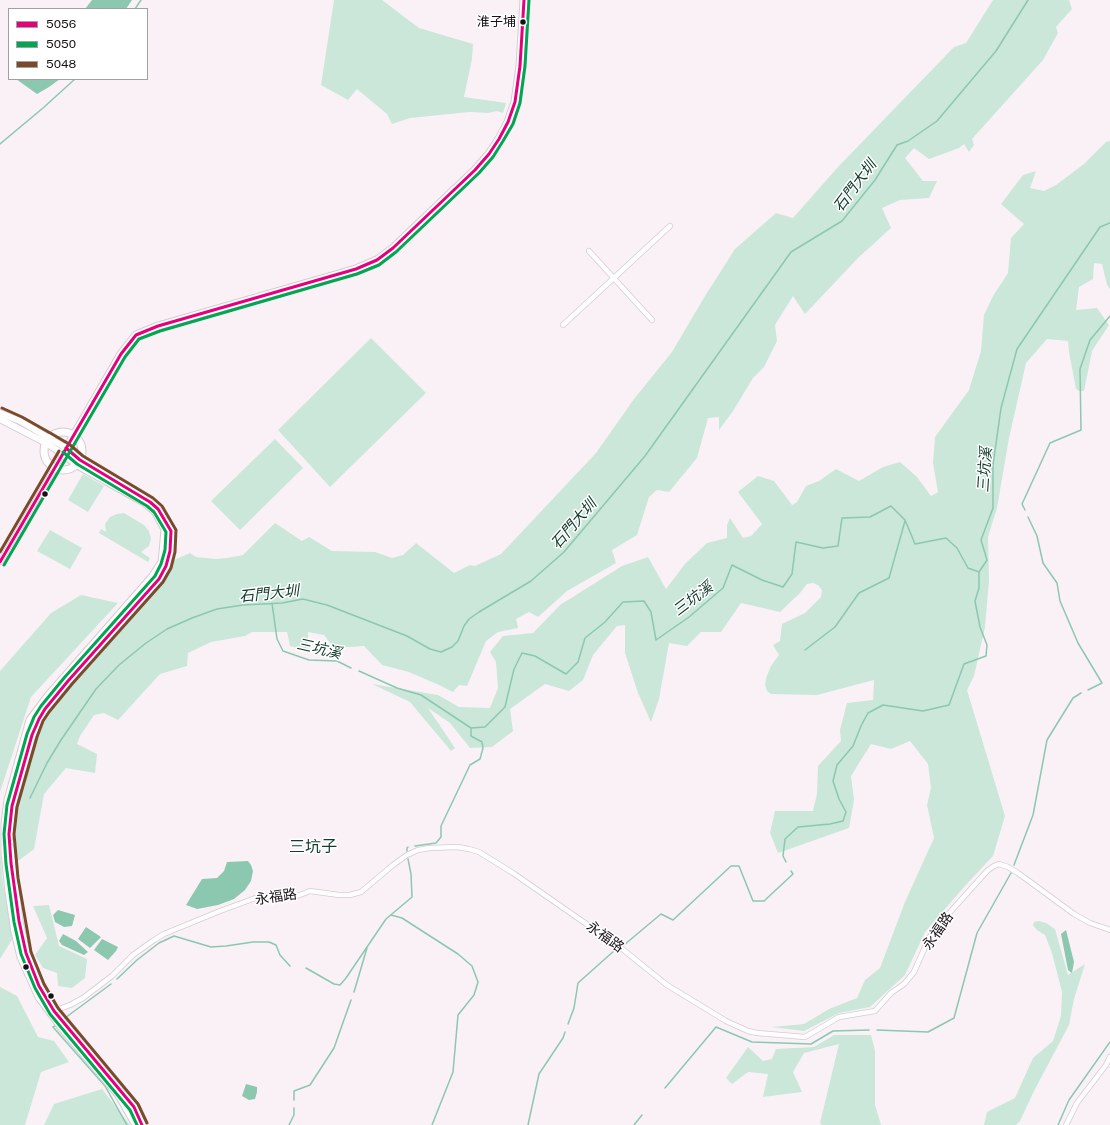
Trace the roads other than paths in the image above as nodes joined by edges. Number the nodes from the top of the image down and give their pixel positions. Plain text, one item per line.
1 (524, 0) edge
2 (670, 226) dead end
3 (589, 251) dead end
4 (614, 278) junction
5 (652, 320) dead end
6 (563, 324) dead end
7 (0, 413) edge
8 (0, 419) edge
9 (74, 435) junction
10 (48, 440) junction
11 (65, 451) junction
12 (79, 462) junction
13 (54, 468) junction
14 (0, 562) edge
15 (1110, 930) edge
16 (53, 1012) junction
17 (1110, 1057) edge
18 (136, 1125) edge
19 (142, 1125) edge
20 (1066, 1125) edge

1 - 9 main road
2 - 4 street
3 - 4 street
4 - 5 street
4 - 6 street
7 - 10 main road
8 - 10 main road
9 - 10 main road
9 - 11 main road
9 - 12 main road
10 - 11 main road
10 - 13 main road
11 - 12 main road
11 - 13 street
12 - 13 main road
12 - 16 main road
13 - 14 street
15 - 16 street, 永福路
16 - 18 main road
16 - 19 main road
17 - 20 street

